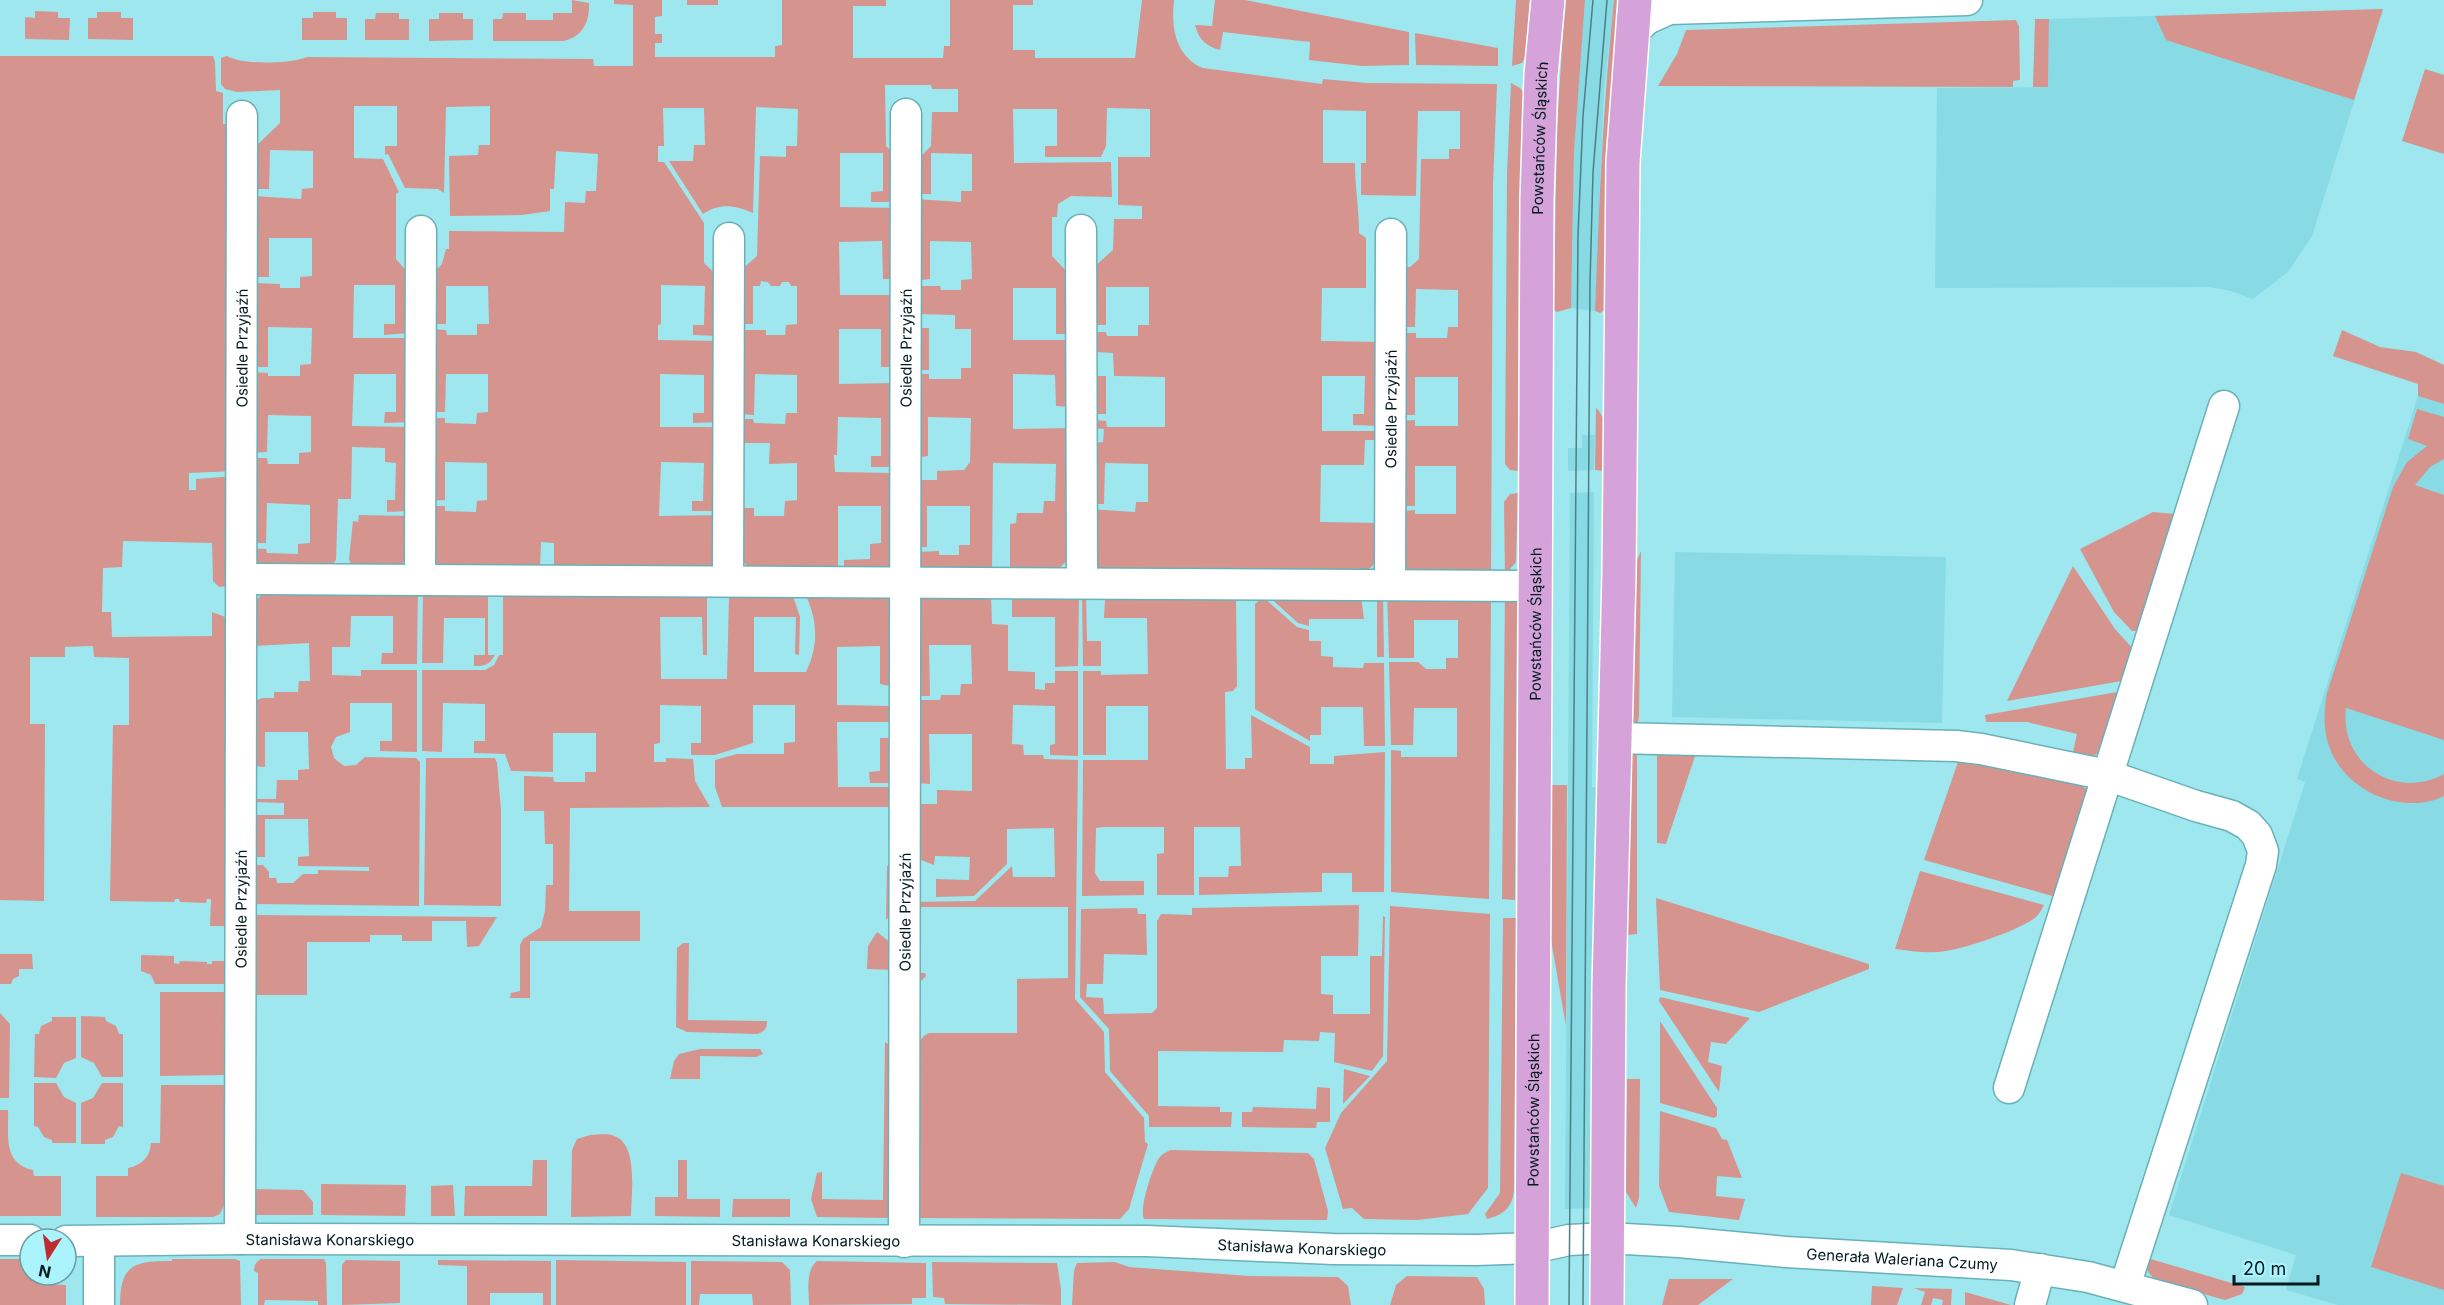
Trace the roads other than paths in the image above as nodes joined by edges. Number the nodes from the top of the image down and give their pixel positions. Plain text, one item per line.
1 (1548, 0) edge
2 (1635, 0) edge
3 (1967, 0) edge
4 (1660, 4) edge
5 (1632, 33) junction
6 (906, 114) dead end
7 (242, 116) dead end
8 (1081, 230) dead end
9 (421, 231) dead end
10 (1391, 234) dead end
11 (729, 238) dead end
12 (2224, 406) dead end
13 (243, 579) junction
14 (420, 580) junction
15 (728, 581) junction
16 (904, 582) junction
17 (1082, 583) junction
18 (1390, 585) junction
19 (1536, 586) junction
20 (1615, 738) junction
21 (2107, 775) junction
22 (2009, 1088) dead end
23 (1608, 1238) junction
24 (240, 1239) junction
25 (0, 1240) edge
26 (18, 1240) edge
27 (78, 1241) edge
28 (99, 1241) junction
29 (904, 1242) junction
30 (1533, 1248) junction
31 (2040, 1269) junction
32 (2125, 1286) junction
33 (99, 1305) edge
34 (1532, 1305) edge
35 (1607, 1305) edge
36 (2030, 1305) edge
37 (2192, 1305) edge

1 - 19 main road, Powstańców Śląskich
2 - 5 main road
3 - 4 street
4 - 5 street
5 - 20 main road
6 - 16 street, Osiedle Przyjaźń
7 - 13 street, Osiedle Przyjaźń
8 - 17 street
9 - 14 street
10 - 18 street, Osiedle Przyjaźń
11 - 15 street
12 - 21 street
13 - 14 street
13 - 24 street, Osiedle Przyjaźń
14 - 15 street
15 - 16 street
16 - 17 street
16 - 29 street, Osiedle Przyjaźń
17 - 18 street
18 - 19 street
19 - 30 main road, Powstańców Śląskich
20 - 21 street
20 - 23 main road
21 - 22 street
21 - 32 street
23 - 30 street
23 - 31 street, Generała Waleriana Czumy
23 - 35 main road
24 - 28 street, Stanisława Konarskiego
24 - 29 street, Stanisława Konarskiego
25 - 26 street
27 - 28 street, Stanisława Konarskiego
28 - 33 street
29 - 30 street, Stanisława Konarskiego
30 - 34 main road, Powstańców Śląskich
31 - 32 street, Generała Waleriana Czumy
31 - 36 street
32 - 37 street, Generała Waleriana Czumy

